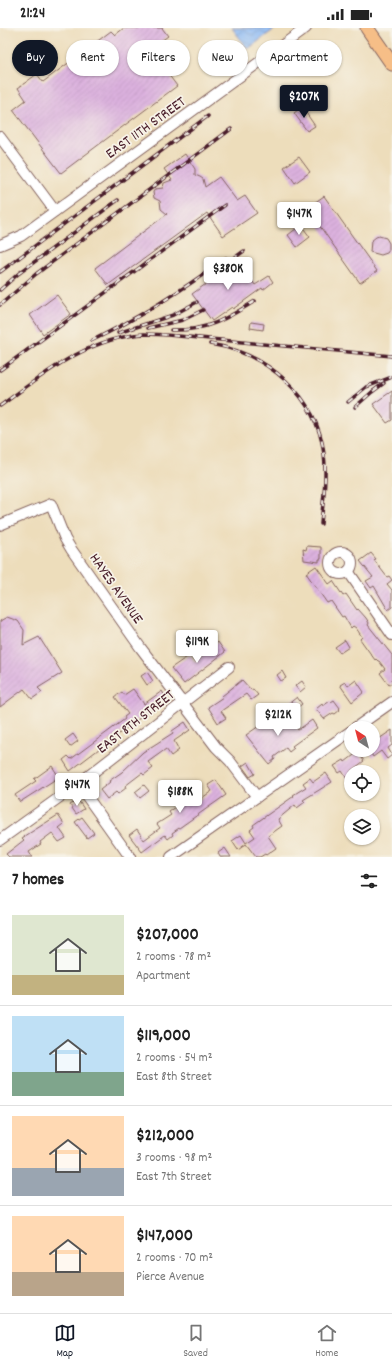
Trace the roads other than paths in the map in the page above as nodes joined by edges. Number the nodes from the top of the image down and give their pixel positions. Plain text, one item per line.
1 (306, 28) edge
2 (366, 28) edge
3 (392, 64) edge
4 (0, 137) edge
5 (55, 211) junction
6 (0, 245) edge
7 (0, 525) edge
8 (348, 571) dead end
9 (392, 635) edge
10 (229, 667) dead end
11 (392, 702) edge
12 (182, 703) junction
13 (365, 721) edge
14 (344, 736) edge
15 (78, 784) junction
16 (257, 797) junction
17 (0, 840) edge
18 (130, 857) edge
19 (171, 857) edge

1 - 5 street, EAST 11TH STREET
2 - 3 main road
4 - 5 street
5 - 6 street, EAST 11TH STREET
7 - 12 street, HAYES AVENUE
8 - 9 street
10 - 12 street, EAST 8TH STREET
11 - 13 street
12 - 15 street, EAST 8TH STREET
12 - 16 street, HAYES AVENUE
14 - 16 street
15 - 17 street, EAST 8TH STREET
15 - 18 street
16 - 19 street

